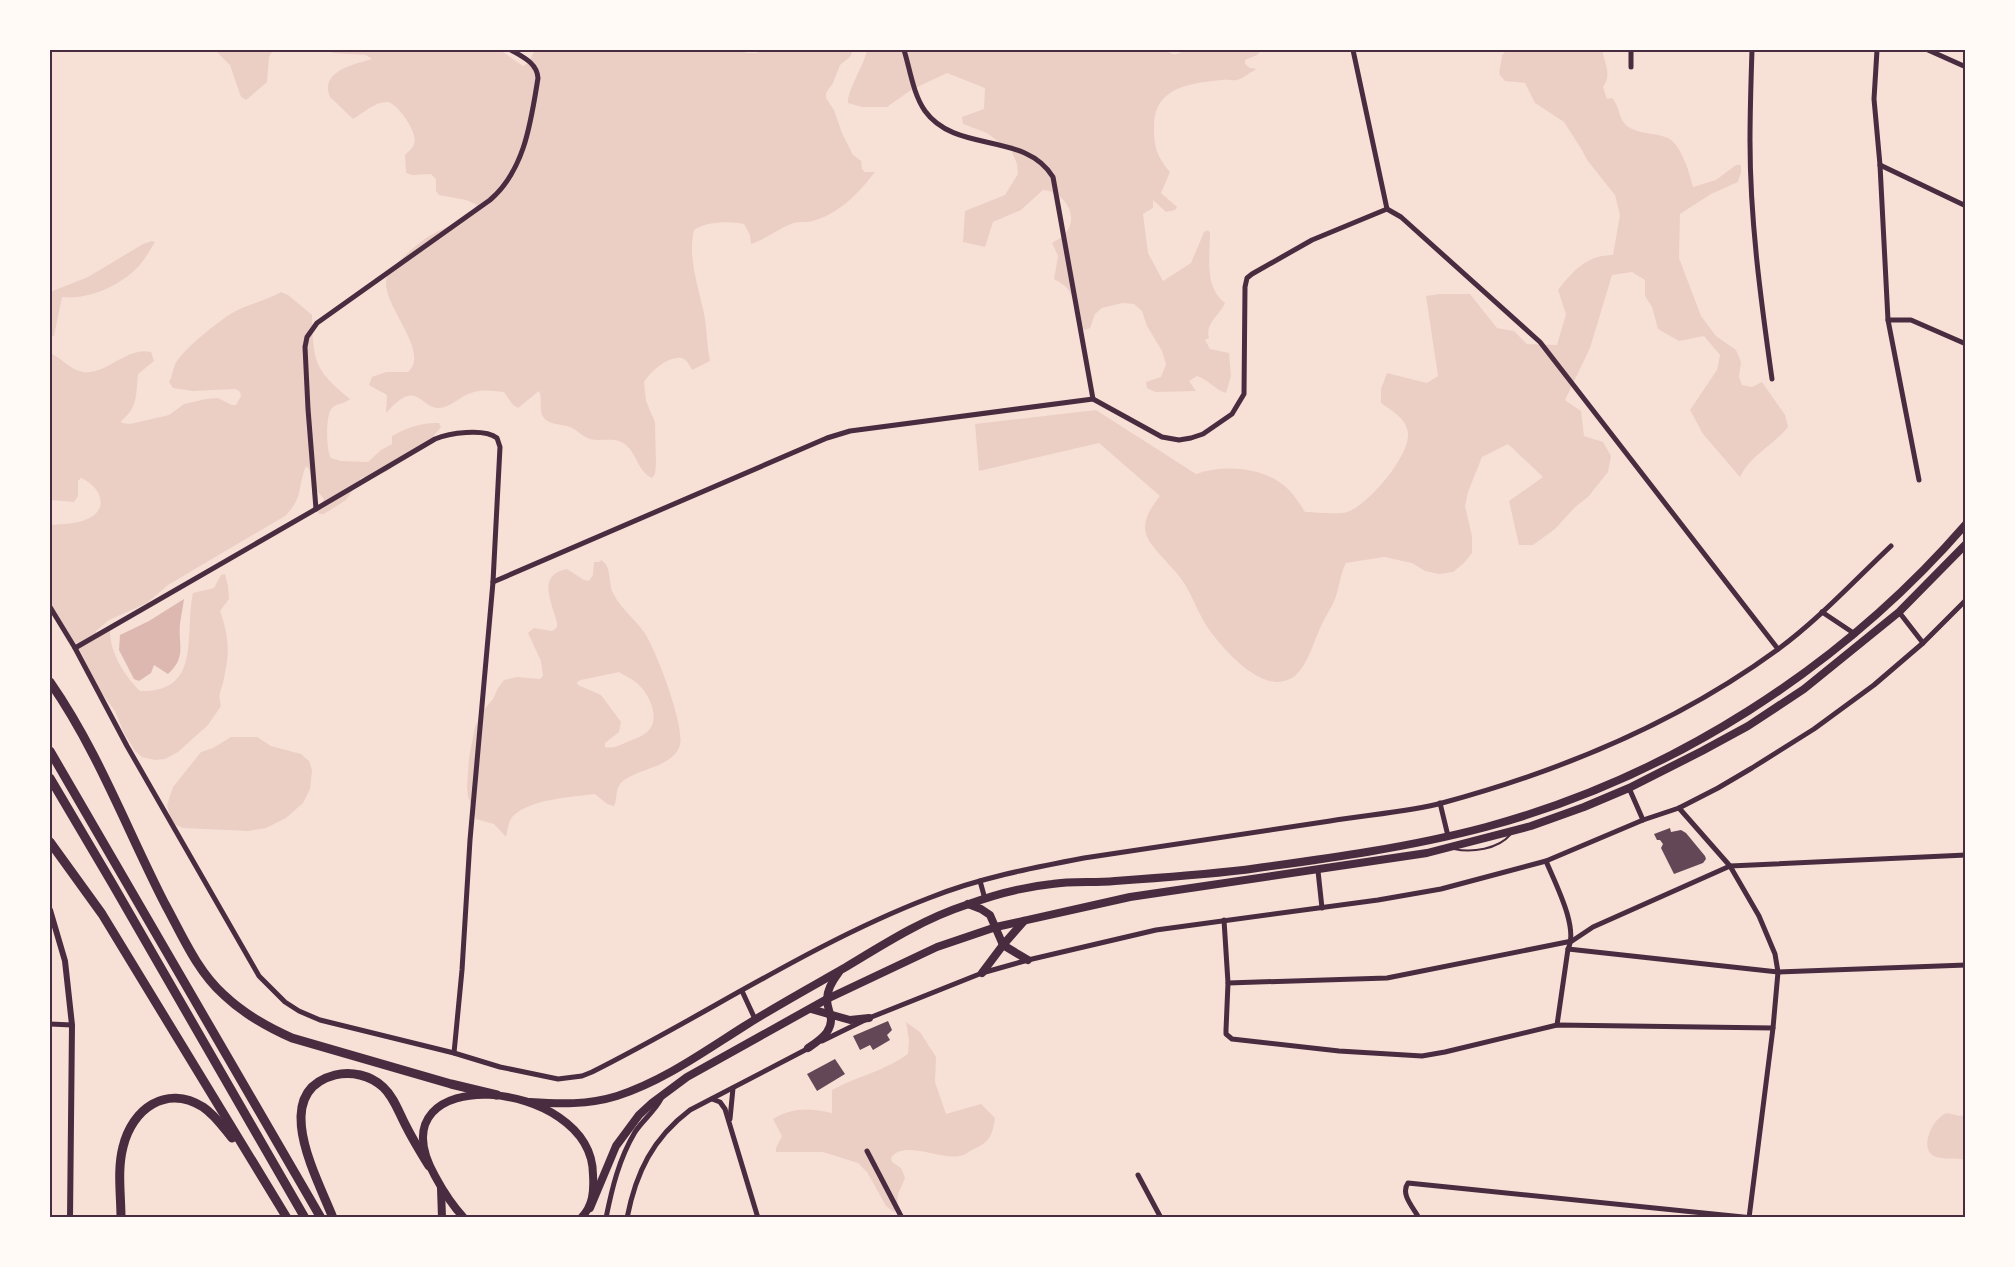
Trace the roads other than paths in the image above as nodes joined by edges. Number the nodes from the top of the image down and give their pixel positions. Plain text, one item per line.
1 (511, 50) edge
2 (904, 50) edge
3 (1353, 50) edge
4 (1631, 50) edge
5 (1752, 50) edge
6 (1877, 50) edge
7 (1928, 50) edge
8 (1631, 67) dead end
9 (1965, 68) edge
10 (1880, 165) junction
11 (1965, 206) edge
12 (1387, 209) junction
13 (1888, 320) junction
14 (1965, 344) edge
15 (1772, 379) dead end
16 (1093, 399) junction
17 (1919, 480) dead end
18 (316, 509) junction
19 (1965, 524) edge
20 (1965, 544) edge
21 (1891, 546) dead end
22 (493, 582) junction
23 (1965, 600) edge
24 (50, 607) edge
25 (1822, 612) junction
26 (1899, 612) junction
27 (1856, 634) junction
28 (1923, 643) junction
29 (75, 648) junction
30 (1778, 649) junction
31 (50, 682) edge
32 (50, 751) edge
33 (50, 778) edge
34 (1629, 788) junction
35 (1440, 803) junction
36 (1679, 808) junction
37 (1643, 820) junction
38 (1448, 836) junction
39 (50, 842) edge
40 (1965, 855) edge
41 (1546, 861) junction
42 (1730, 866) junction
43 (1318, 871) junction
44 (980, 881) junction
45 (986, 900) junction
46 (968, 904) junction
47 (1322, 908) junction
48 (50, 910) edge
49 (1224, 920) junction
50 (1024, 921) junction
51 (996, 927) junction
52 (1572, 942) junction
53 (1003, 945) junction
54 (1568, 949) junction
55 (1028, 960) junction
56 (1965, 965) edge
57 (841, 970) junction
58 (1778, 972) junction
59 (982, 973) junction
60 (1227, 983) junction
61 (742, 991) junction
62 (827, 999) junction
63 (811, 1009) junction
64 (831, 1013) junction
65 (869, 1018) junction
66 (755, 1019) junction
67 (50, 1024) edge
68 (72, 1025) junction
69 (1557, 1025) junction
70 (1773, 1028) junction
71 (808, 1048) junction
72 (454, 1053) junction
73 (733, 1088) junction
74 (664, 1093) junction
75 (497, 1095) junction
76 (712, 1099) junction
77 (530, 1102) junction
78 (729, 1122) junction
79 (867, 1151) dead end
80 (252, 1163) junction
81 (429, 1166) junction
82 (1138, 1175) dead end
83 (441, 1188) junction
84 (590, 1208) junction
85 (1750, 1217) edge
86 (70, 1218) edge
87 (121, 1218) edge
88 (286, 1218) edge
89 (304, 1218) edge
90 (321, 1218) edge
91 (333, 1218) edge
92 (442, 1218) edge
93 (464, 1218) edge
94 (581, 1218) edge
95 (606, 1218) edge
96 (627, 1218) edge
97 (758, 1218) edge
98 (902, 1218) edge
99 (1161, 1218) edge
100 (1419, 1218) edge

1 - 18 street
2 - 16 street
3 - 12 street
4 - 8 street
5 - 15 street
6 - 10 street
7 - 9 street
10 - 11 street
10 - 13 street
12 - 16 street
12 - 30 street
13 - 14 street
13 - 17 street
16 - 22 street
18 - 22 street
18 - 29 street
19 - 27 main road
20 - 26 main road
21 - 25 street
22 - 72 street
23 - 28 street
24 - 29 street
25 - 27 street
25 - 30 street
26 - 28 street
26 - 34 main road
27 - 38 main road
28 - 36 street
29 - 72 street
30 - 35 street
31 - 75 highway
32 - 90 highway
33 - 89 highway
34 - 37 street
34 - 43 main road
35 - 38 street
35 - 44 street
36 - 37 street
36 - 42 street
37 - 41 street
38 - 45 main road
39 - 80 highway
40 - 42 street
41 - 47 street
41 - 52 street
42 - 52 street
42 - 58 street
43 - 47 street
43 - 50 main road
44 - 45 street
44 - 61 street
45 - 46 main road
46 - 51 main road
46 - 57 main road
47 - 49 street
48 - 68 street
49 - 55 street
49 - 60 street
50 - 51 main road
50 - 53 main road
51 - 53 main road
51 - 62 main road
52 - 54 street
52 - 60 street
53 - 55 main road
53 - 59 main road
54 - 58 street
54 - 69 street
55 - 59 street
56 - 58 street
57 - 62 main road
57 - 66 main road
58 - 70 street
59 - 65 street
60 - 69 street
61 - 66 street
61 - 72 street
62 - 63 main road
62 - 64 main road
63 - 64 main road
63 - 74 main road
64 - 65 main road
64 - 71 main road
65 - 71 street
66 - 77 main road
67 - 68 street
68 - 86 street
69 - 70 street
70 - 85 street
71 - 73 street
73 - 76 street
73 - 78 street
74 - 84 main road
74 - 95 street
75 - 77 main road
75 - 81 main road
76 - 78 street
76 - 96 street
77 - 84 main road
78 - 97 street
79 - 98 street
80 - 87 highway
80 - 88 highway
81 - 83 main road
81 - 91 highway
82 - 99 street
83 - 92 main road
83 - 93 main road
84 - 94 main road
85 - 100 street

